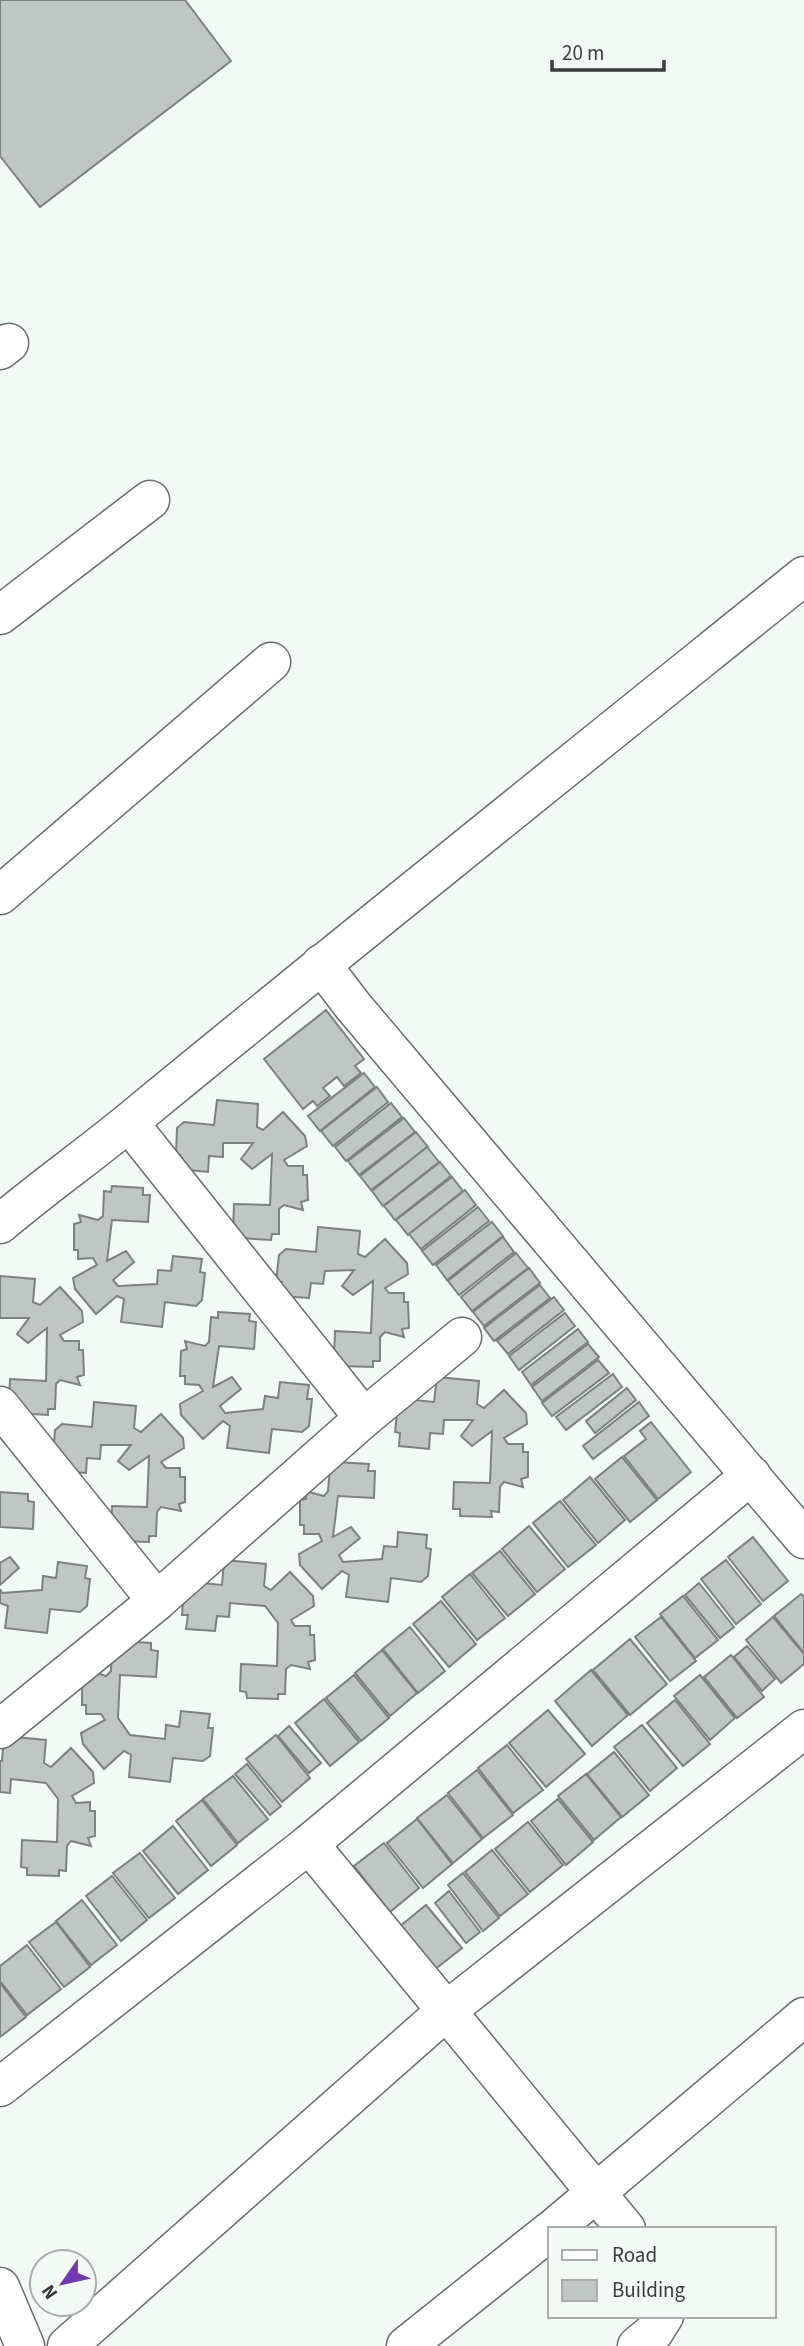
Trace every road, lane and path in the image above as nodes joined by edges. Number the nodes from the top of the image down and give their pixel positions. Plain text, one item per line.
1 (150, 500) dead end
2 (804, 576) edge
3 (0, 615) edge
4 (271, 662) dead end
5 (0, 895) edge
6 (321, 964) junction
7 (129, 1123) junction
8 (5, 1208) edge
9 (462, 1337) dead end
10 (0, 1406) edge
11 (364, 1418) junction
12 (751, 1475) junction
13 (804, 1539) edge
14 (157, 1601) junction
15 (0, 1729) edge
16 (804, 1729) edge
17 (309, 1844) junction
18 (446, 2011) junction
19 (804, 2017) edge
20 (0, 2087) edge
21 (597, 2194) junction
22 (556, 2227) edge
23 (624, 2227) edge
24 (548, 2233) edge
25 (0, 2287) edge
26 (663, 2318) edge
27 (25, 2346) edge
28 (67, 2346) edge
29 (406, 2346) edge
30 (636, 2346) edge

1 - 3 street
2 - 6 street
4 - 5 street
6 - 7 street
6 - 12 street
7 - 8 street
7 - 11 street
9 - 11 street
10 - 14 street
11 - 14 street
12 - 13 street
12 - 17 street
14 - 15 street
16 - 18 street
17 - 18 street
17 - 20 street
18 - 21 street
18 - 28 street
19 - 21 street
21 - 22 street
21 - 23 street
24 - 29 street
25 - 27 street
26 - 30 street

